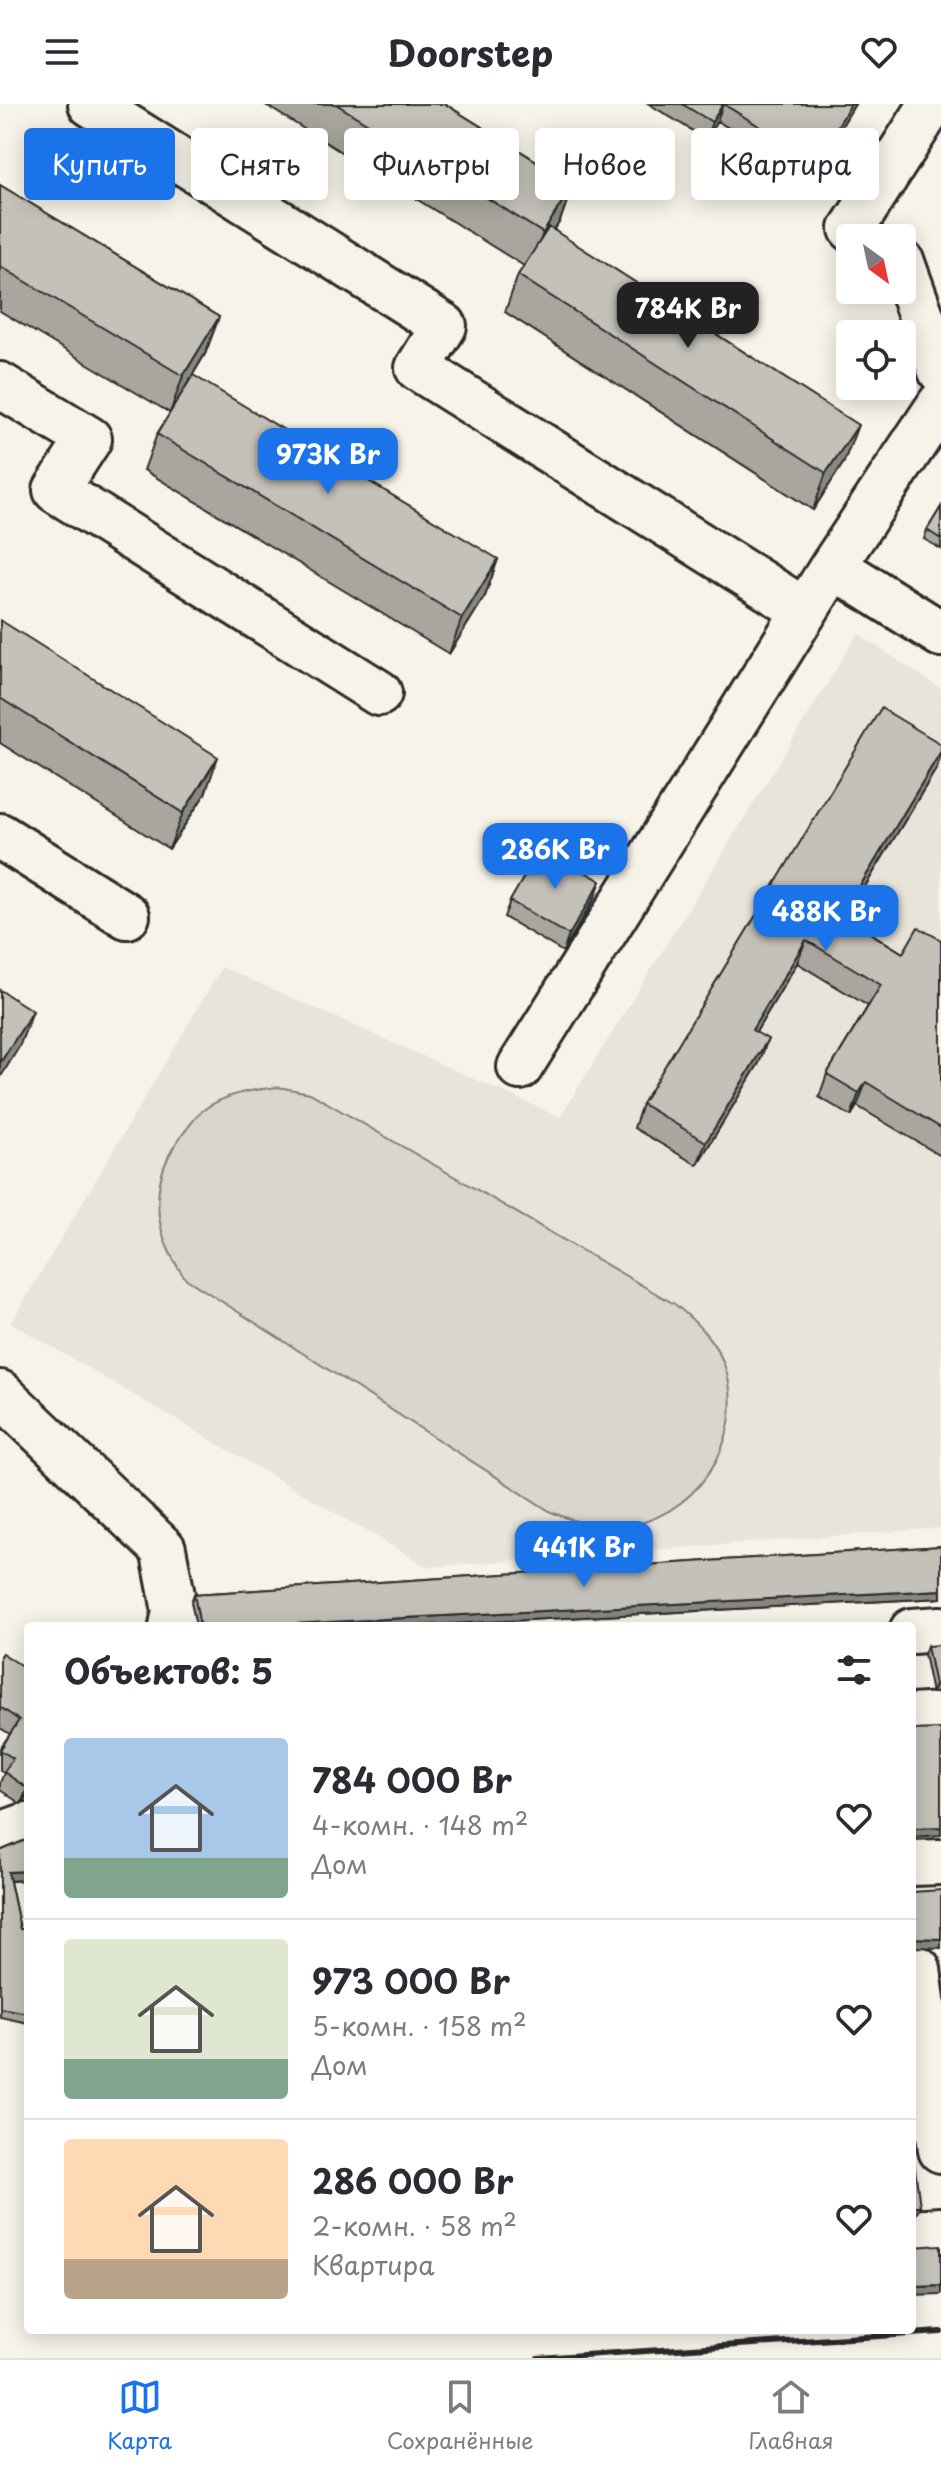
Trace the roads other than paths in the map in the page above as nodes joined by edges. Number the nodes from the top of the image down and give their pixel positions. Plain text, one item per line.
1 (91, 104) edge
2 (932, 104) edge
3 (873, 224) edge
4 (916, 302) edge
5 (941, 371) edge
6 (0, 385) edge
7 (941, 403) edge
8 (833, 566) junction
9 (805, 611) junction
10 (941, 634) edge
11 (379, 693) dead end
12 (0, 836) edge
13 (127, 916) dead end
14 (520, 1067) dead end
15 (0, 1393) edge
16 (173, 1622) edge
17 (941, 1629) edge
18 (916, 1631) edge
19 (941, 1715) edge
20 (916, 1717) edge
21 (24, 1826) edge
22 (0, 1835) edge
23 (941, 1862) edge
24 (916, 1863) edge
25 (918, 1969) dead end
26 (929, 2124) edge
27 (941, 2230) edge
28 (916, 2232) edge

1 - 9 lane
2 - 3 lane
4 - 5 lane
6 - 11 lane
7 - 8 lane
8 - 9 lane
8 - 10 lane
9 - 14 lane
12 - 13 lane
15 - 16 lane
17 - 18 lane
19 - 20 lane
21 - 22 lane
23 - 24 lane
25 - 26 lane
27 - 28 lane

